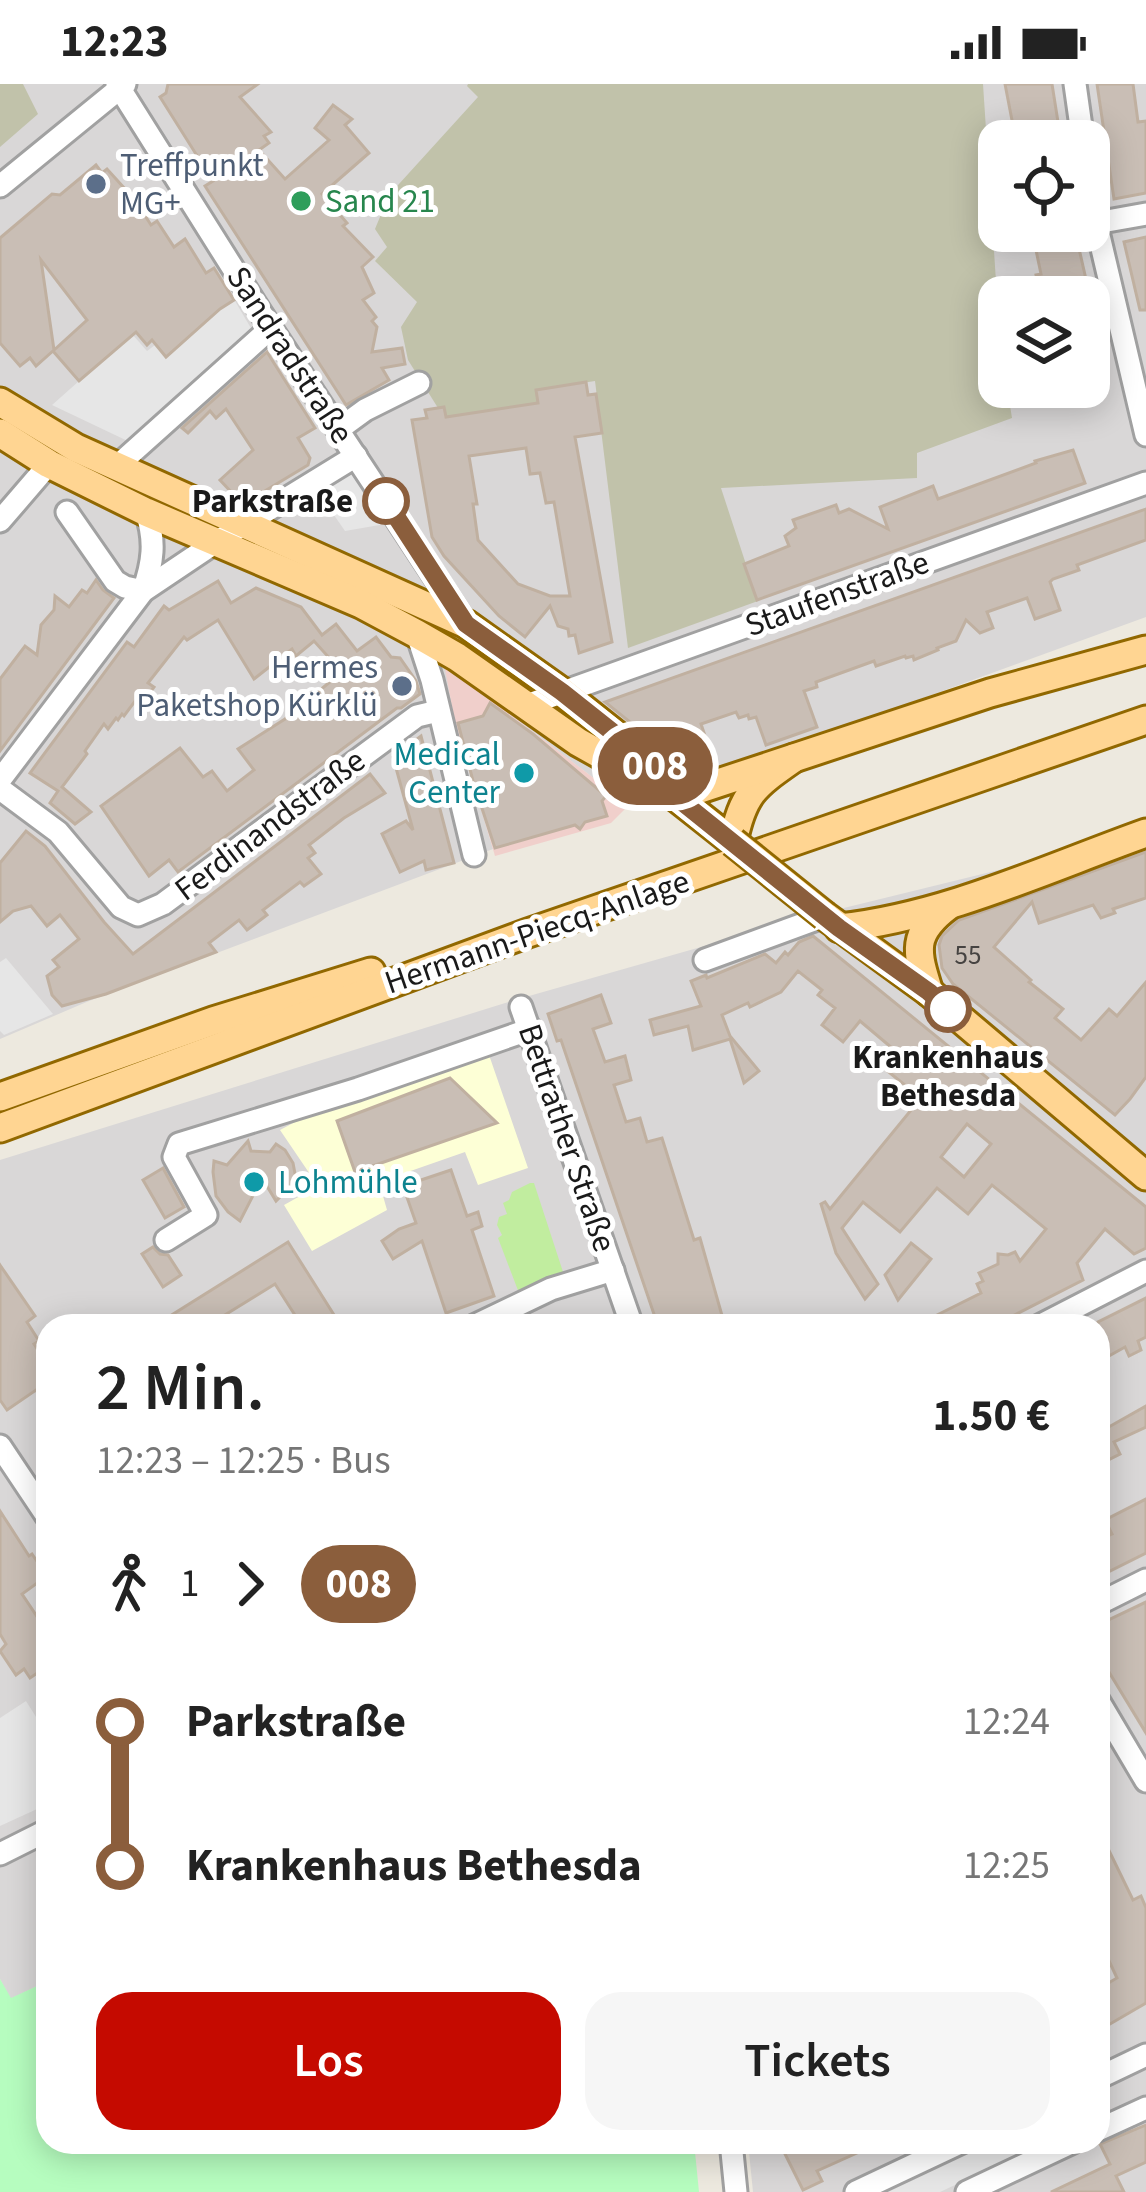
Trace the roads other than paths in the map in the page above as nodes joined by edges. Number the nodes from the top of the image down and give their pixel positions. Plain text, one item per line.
1 (1075, 84) edge
2 (120, 85) edge
3 (1080, 120) edge
4 (0, 186) edge
5 (1146, 214) edge
6 (1110, 220) edge
7 (1103, 252) edge
8 (271, 328) junction
9 (419, 383) dead end
10 (0, 402) edge
11 (1143, 412) edge
12 (339, 428) junction
13 (0, 433) edge
14 (1146, 436) edge
15 (356, 456) junction
16 (50, 464) junction
17 (117, 466) junction
18 (1146, 483) edge
19 (67, 512) dead end
20 (146, 512) junction
21 (0, 521) edge
22 (246, 523) junction
23 (215, 542) junction
24 (143, 591) junction
25 (466, 624) junction
26 (417, 634) junction
27 (1146, 650) edge
28 (562, 692) junction
29 (1146, 702) edge
30 (527, 705) junction
31 (438, 711) junction
32 (1146, 720) edge
33 (794, 758) junction
34 (0, 785) edge
35 (676, 797) junction
36 (1146, 832) edge
37 (733, 842) junction
38 (475, 855) dead end
39 (952, 903) junction
40 (832, 922) junction
41 (704, 960) dead end
42 (929, 992) junction
43 (521, 1006) dead end
44 (531, 1029) junction
45 (0, 1097) edge
46 (0, 1128) edge
47 (1146, 1176) edge
48 (166, 1240) dead end
49 (613, 1270) junction
50 (1146, 1271) edge
51 (499, 1314) edge
52 (628, 1314) edge
53 (1062, 1314) edge
54 (0, 1446) edge
55 (36, 1500) edge
56 (1146, 1580) edge
57 (1110, 1598) edge
58 (1110, 1720) edge
59 (1146, 1781) edge
60 (36, 1836) edge
61 (0, 1854) edge
62 (1146, 2056) edge
63 (1110, 2072) edge
64 (1146, 2108) edge
65 (1110, 2124) edge
66 (732, 2154) edge
67 (937, 2154) edge
68 (1048, 2154) edge
69 (736, 2192) edge
70 (856, 2192) edge
71 (967, 2192) edge

1 - 3 street
2 - 4 street
2 - 8 street, Sandradstraße
5 - 6 street
7 - 11 street
8 - 12 street, Sandradstraße
8 - 17 street
9 - 12 street
10 - 17 main road
11 - 14 street
12 - 15 street, Sandradstraße
13 - 16 main road
15 - 22 street
15 - 25 street, Sandradstraße
16 - 20 main road
16 - 21 street
17 - 22 main road
18 - 28 street, Staufenstraße
19 - 24 street
20 - 23 main road
20 - 24 street
22 - 23 street
22 - 25 main road
23 - 24 street
23 - 26 main road
24 - 34 street
25 - 28 main road
26 - 30 main road
26 - 31 street
27 - 33 main road
28 - 30 street, Staufenstraße
28 - 35 main road
29 - 45 main road, Hermann-Piecq-Anlage
30 - 35 main road
31 - 34 street, Ferdinandstraße
31 - 38 street
32 - 46 main road, Hermann-Piecq-Anlage
33 - 35 main road
33 - 37 main road
35 - 37 main road
36 - 39 main road
37 - 40 main road, bridge
39 - 40 main road
39 - 42 main road
40 - 41 street
40 - 42 main road
42 - 47 main road
43 - 44 street, Bettrather Straße
44 - 48 street
44 - 49 street, Bettrather Straße
49 - 51 street, Bettrather Straße
49 - 52 street, Bettrather Straße
50 - 53 street
54 - 55 street
56 - 57 street
58 - 59 street
60 - 61 street
62 - 63 street
64 - 65 street
66 - 69 street
67 - 70 street
68 - 71 street

